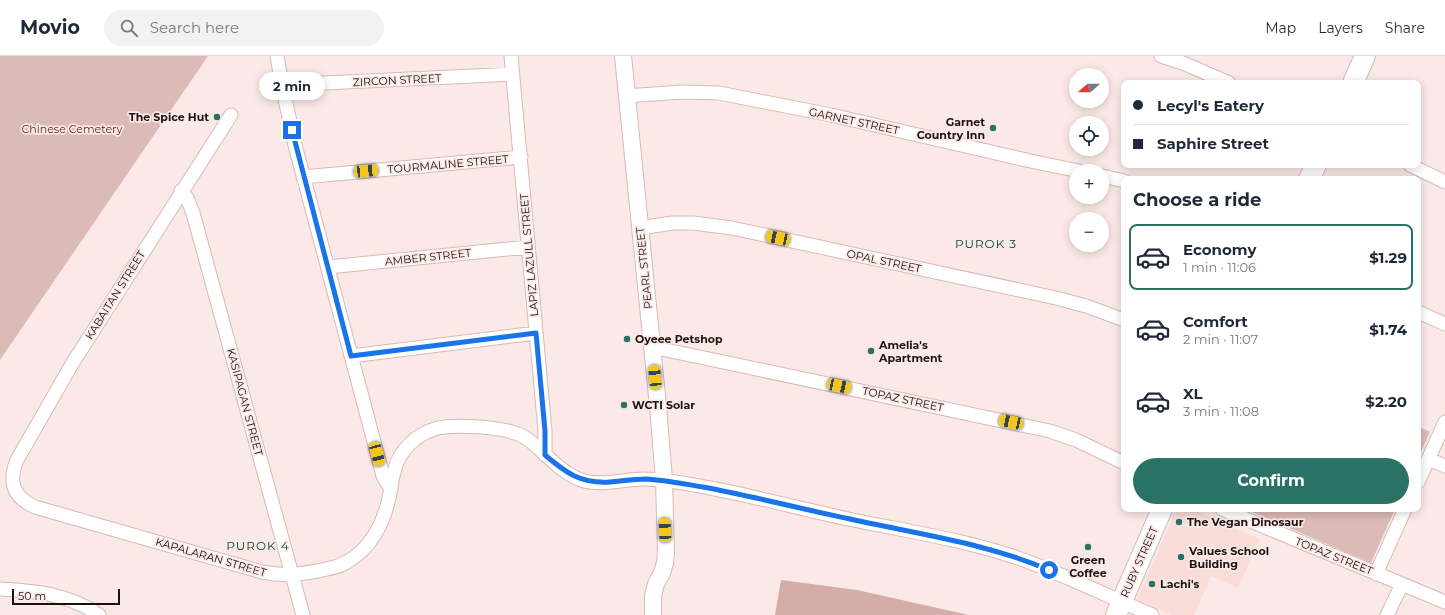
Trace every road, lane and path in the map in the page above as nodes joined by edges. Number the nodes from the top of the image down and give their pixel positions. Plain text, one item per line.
1 (277, 56) edge
2 (511, 56) edge
3 (622, 56) edge
4 (1161, 56) edge
5 (1365, 56) edge
6 (513, 74) junction
7 (1222, 80) edge
8 (1354, 80) edge
9 (282, 85) junction
10 (626, 96) junction
11 (231, 115) dead end
12 (521, 158) junction
13 (1416, 168) edge
14 (1069, 169) edge
15 (303, 177) junction
16 (1109, 178) edge
17 (1121, 180) edge
18 (1445, 182) edge
19 (181, 191) junction
20 (640, 228) junction
21 (528, 247) junction
22 (328, 268) junction
23 (1421, 313) edge
24 (1121, 319) edge
25 (1445, 324) edge
26 (536, 333) junction
27 (652, 347) junction
28 (351, 356) junction
29 (1445, 422) edge
30 (545, 455) junction
31 (1429, 459) junction
32 (1121, 462) edge
33 (1445, 466) edge
34 (1421, 476) edge
35 (664, 480) junction
36 (13, 482) joint
37 (391, 489) junction
38 (1161, 512) edge
39 (1229, 512) edge
40 (1404, 512) edge
41 (1376, 574) junction
42 (293, 575) junction
43 (1402, 584) junction
44 (0, 589) edge
45 (1445, 602) edge
46 (1119, 608) edge
47 (99, 615) edge
48 (303, 615) edge
49 (653, 615) edge
50 (1152, 615) edge
51 (1387, 615) edge

1 - 9 street
2 - 6 street, LAPIZ LAZULL STREET
3 - 10 street, PEARL STREET
4 - 7 street
5 - 8 main road
6 - 9 street, ZIRCON STREET
6 - 12 street, LAPIZ LAZULL STREET
9 - 15 street
10 - 14 street, GARNET STREET
10 - 20 street, PEARL STREET
11 - 19 street, KABAITAN STREET
12 - 15 street, TOURMALINE STREET
12 - 21 street, LAPIZ LAZULL STREET
13 - 18 street
15 - 22 street
16 - 17 street
19 - 36 street, KABAITAN STREET
19 - 42 street, KASIPAGAN STREET
20 - 24 street, OPAL STREET
20 - 27 street, PEARL STREET
21 - 22 street, AMBER STREET
21 - 26 street, LAPIZ LAZULL STREET
22 - 28 street
23 - 25 street
26 - 28 street
26 - 30 street, LAPIZ LAZULL STREET
27 - 32 street, TOPAZ STREET
27 - 35 street, PEARL STREET
28 - 37 street
29 - 31 street
30 - 35 street, KAPALARAN STREET
30 - 37 street, KAPALARAN STREET
31 - 33 street
31 - 34 street
35 - 46 street, KAPALARAN STREET
35 - 49 street, PEARL STREET
36 - 42 street, KAPALARAN STREET
37 - 42 street, KAPALARAN STREET
38 - 46 main road, RUBY STREET
39 - 41 street, TOPAZ STREET
40 - 41 street
41 - 43 street, TOPAZ STREET
42 - 48 street, KASIPAGAN STREET
43 - 45 street, TOPAZ STREET
43 - 51 street
44 - 47 street
46 - 50 street, KAPALARAN STREET

